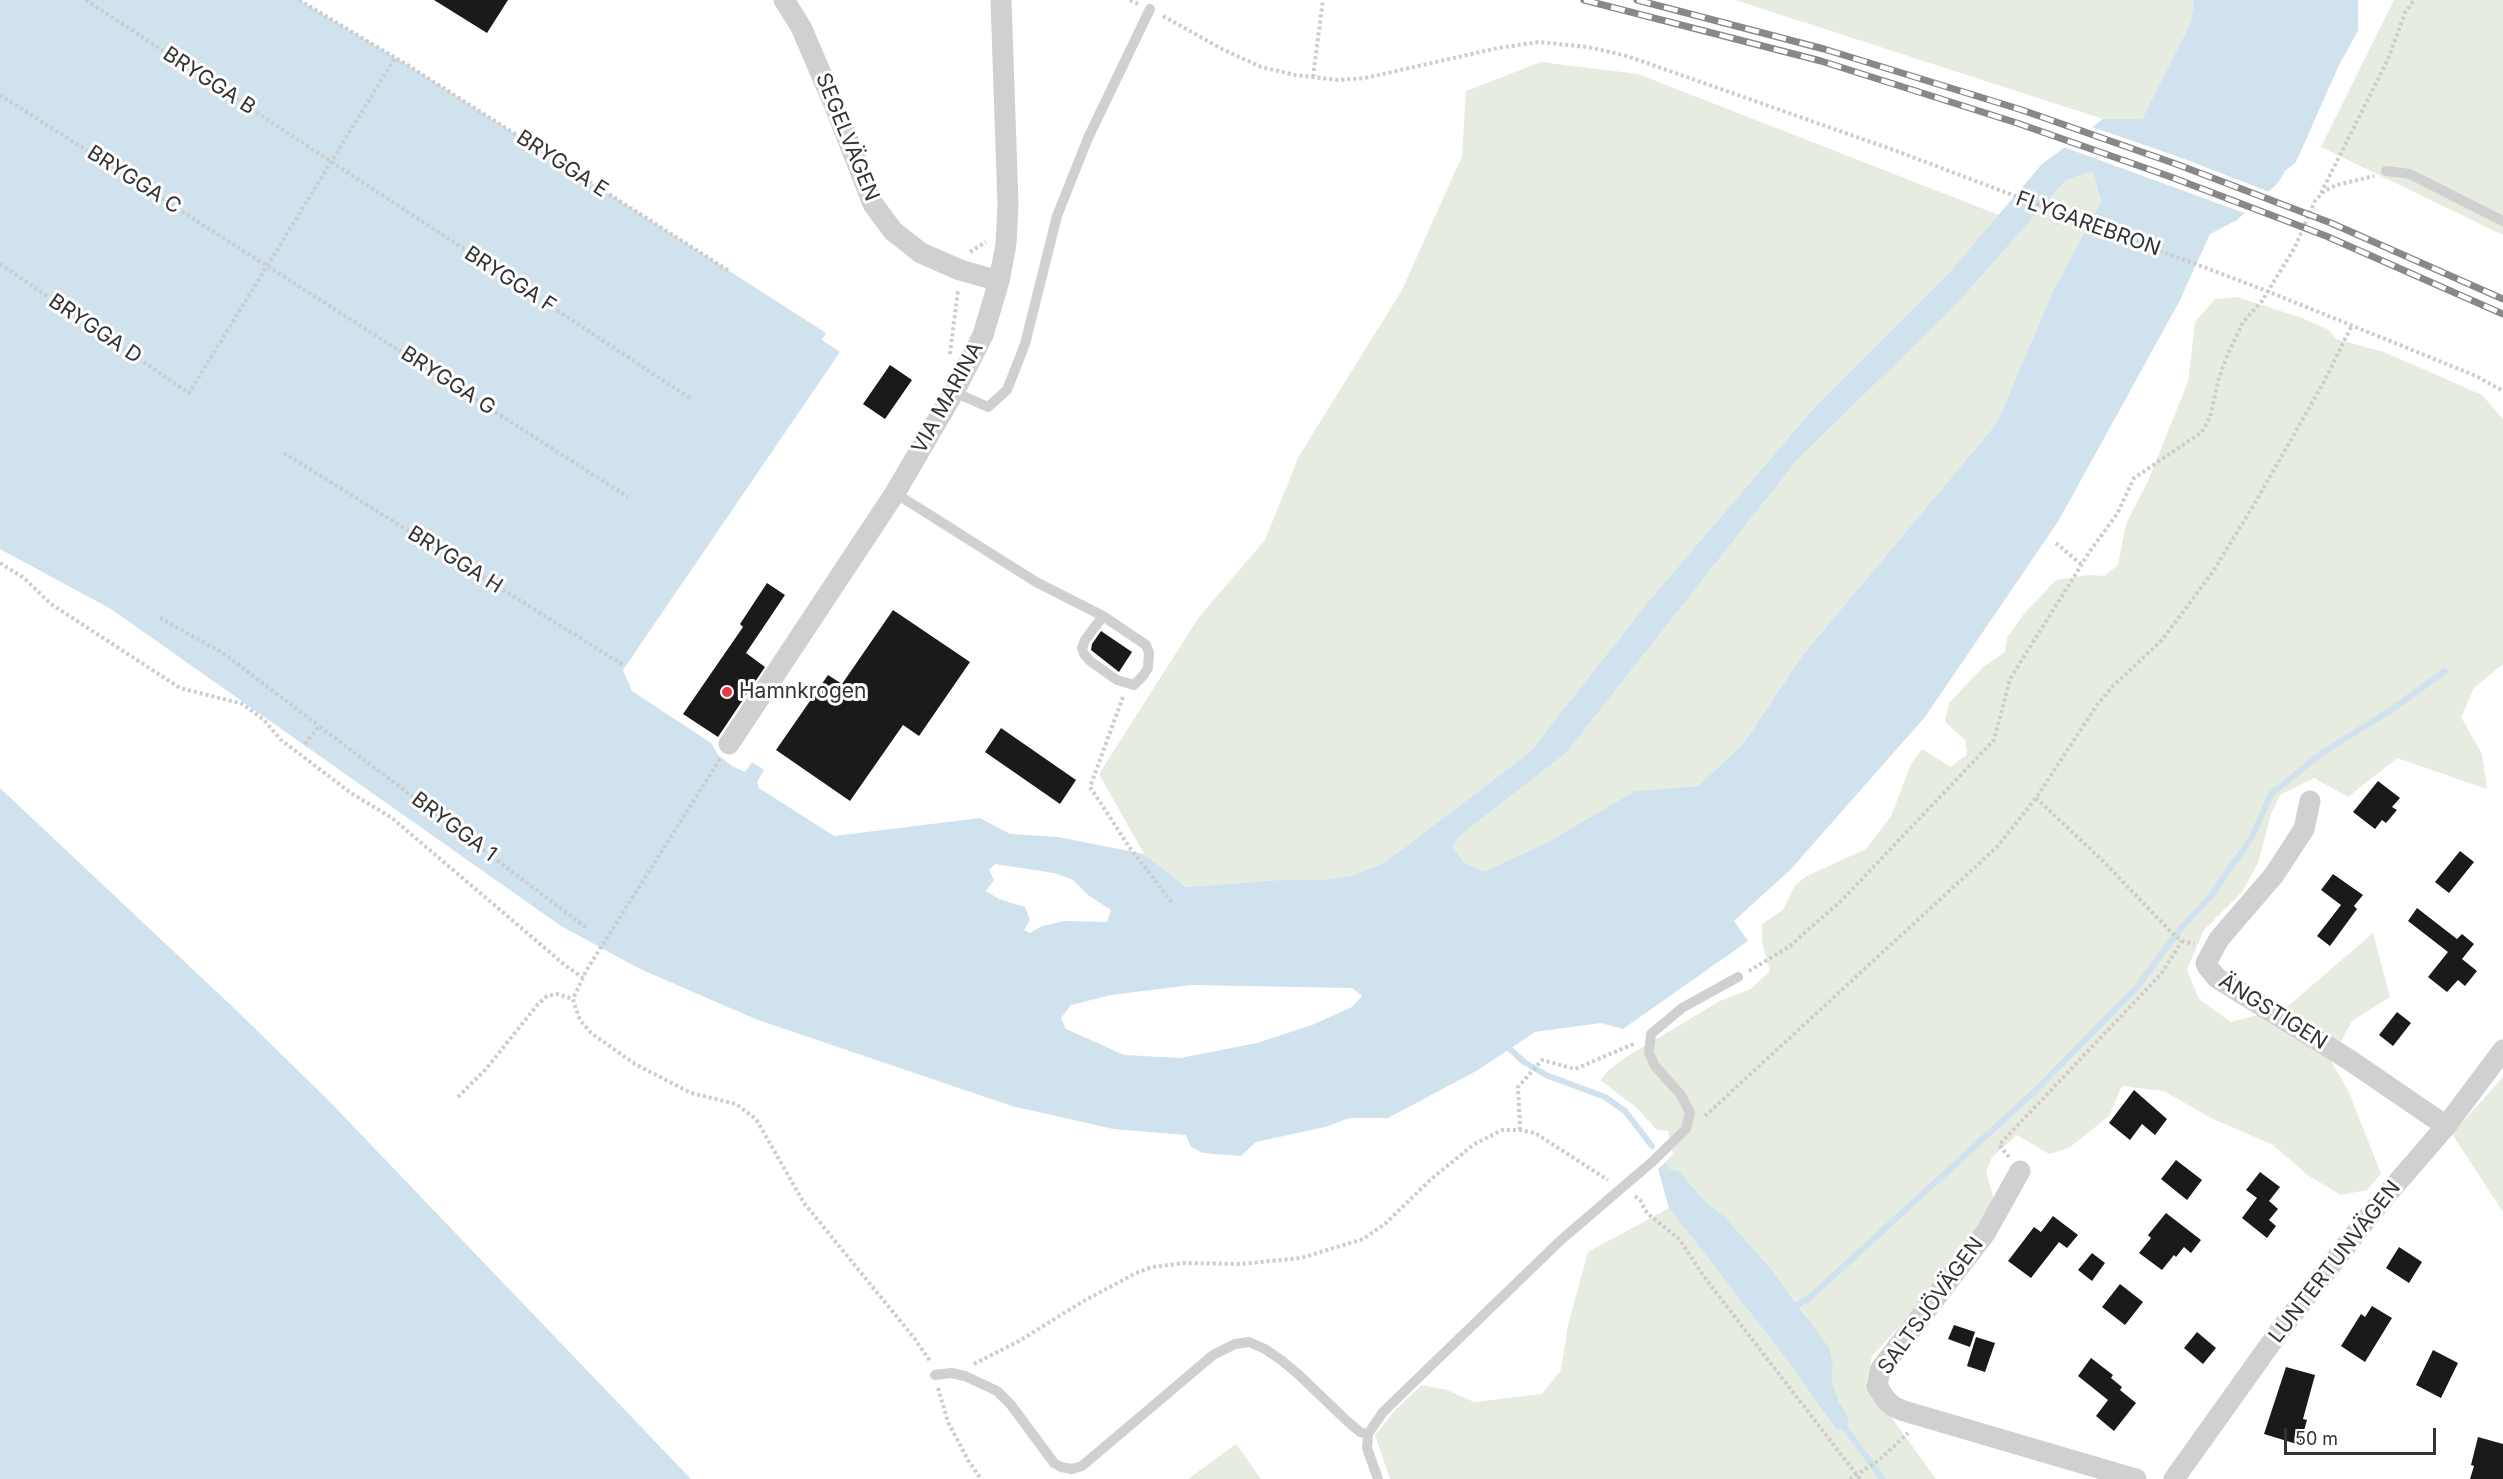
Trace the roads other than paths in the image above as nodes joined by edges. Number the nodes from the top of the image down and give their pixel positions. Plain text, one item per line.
1 (784, 0) edge
2 (1001, 0) edge
3 (1150, 9) road end
4 (2386, 171) road end
5 (2503, 221) edge
6 (999, 281) junction
7 (954, 392) junction
8 (895, 492) junction
9 (1103, 616) junction
10 (729, 744) road end
11 (2310, 801) dead end
12 (1738, 978) road end
13 (2503, 1050) edge
14 (2446, 1126) junction
15 (2020, 1171) road end
16 (935, 1375) road end
17 (1368, 1434) junction
18 (1378, 1479) edge
19 (2136, 1479) edge
20 (2174, 1479) edge

1 - 6 street, SEGELVÄGEN
2 - 6 street, VIA MARINA
3 - 7 lane
4 - 5 lane
6 - 7 street, VIA MARINA
7 - 8 street, VIA MARINA
8 - 9 lane
8 - 10 street, VIA MARINA
9 - 9 lane
11 - 14 street, ÄNGSTIGEN
12 - 17 lane
13 - 14 street, LUNTERTUNVÄGEN
14 - 20 street, LUNTERTUNVÄGEN
15 - 19 street, SALTSJÖVÄGEN
16 - 17 lane
17 - 18 lane

